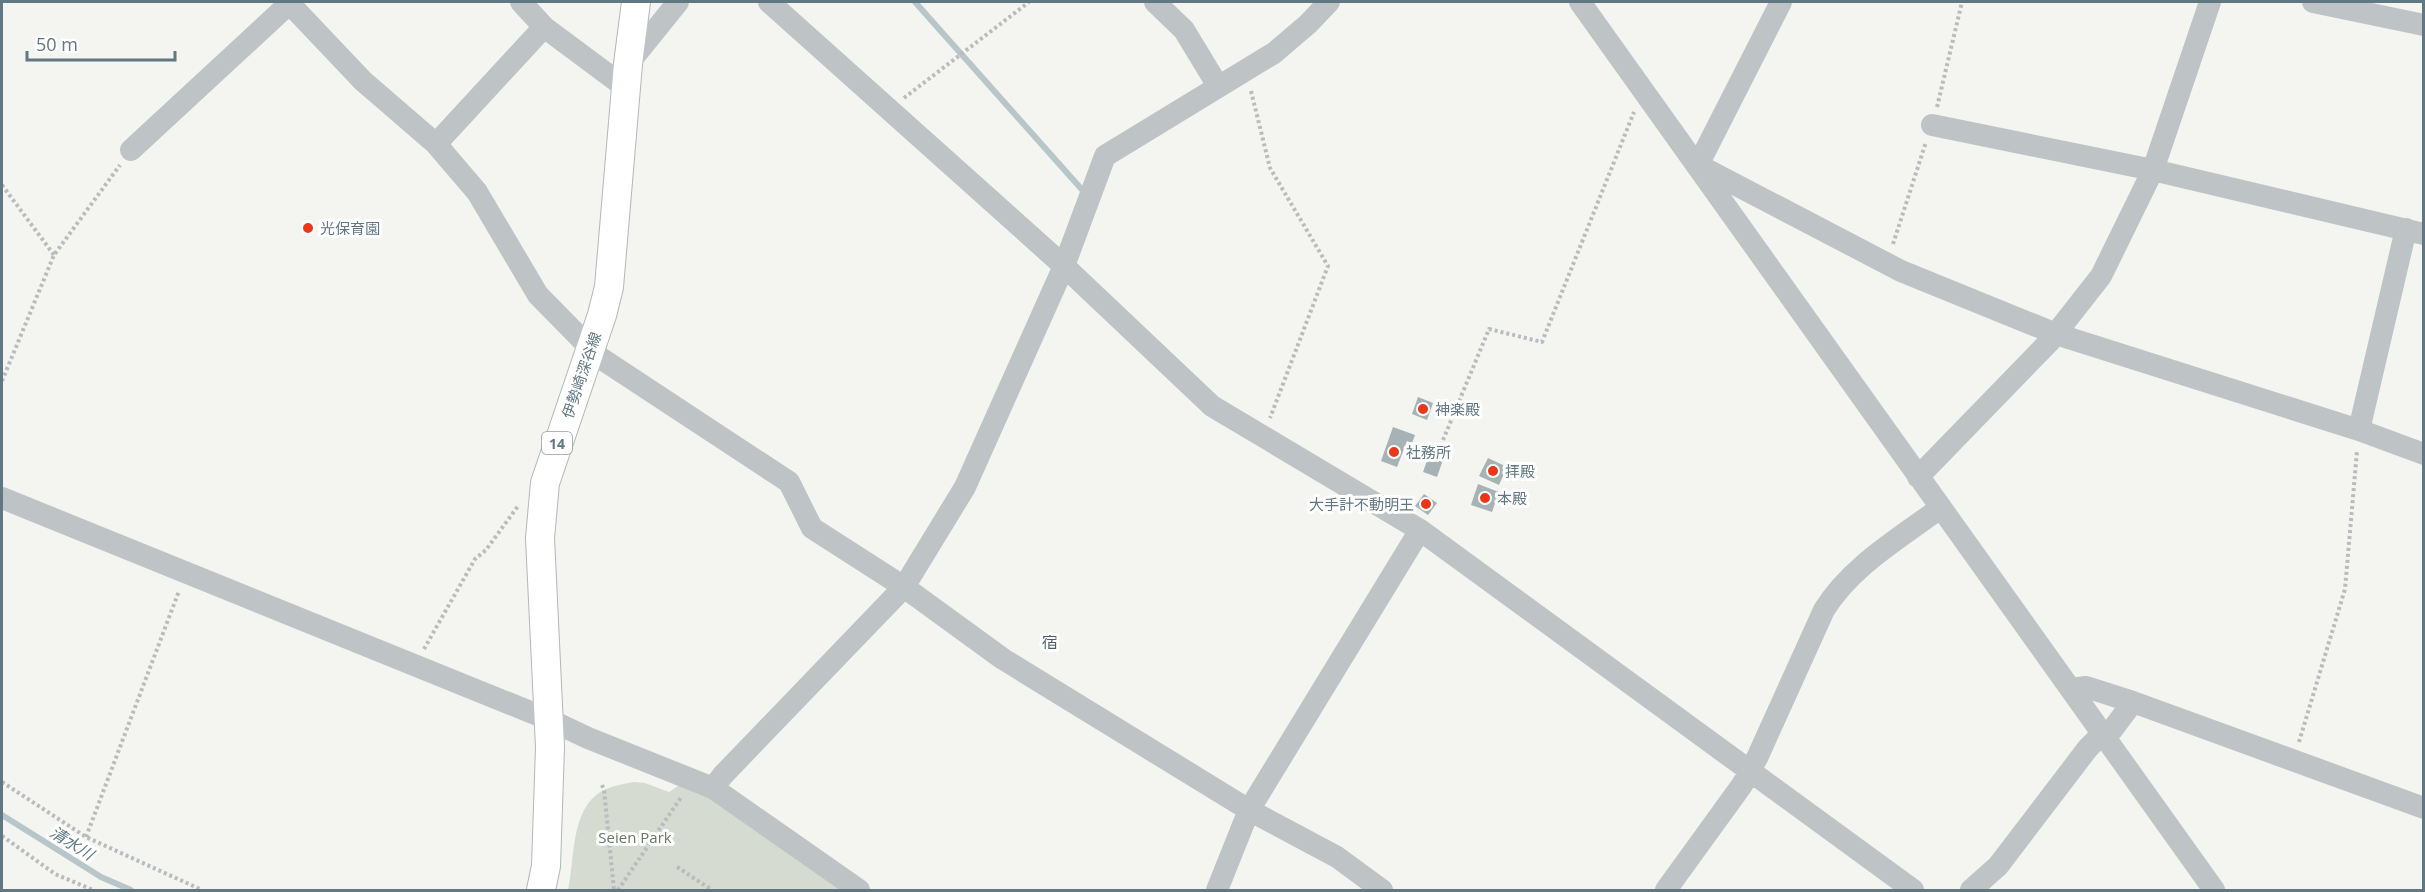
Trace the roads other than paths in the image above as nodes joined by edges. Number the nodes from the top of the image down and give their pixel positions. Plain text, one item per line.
1 (289, 2) edge
2 (521, 2) edge
3 (636, 2) edge
4 (678, 2) edge
5 (769, 2) edge
6 (1155, 2) edge
7 (1329, 2) edge
8 (1580, 2) edge
9 (1781, 2) edge
10 (2210, 2) edge
11 (2313, 2) edge
12 (2424, 25) edge
13 (544, 27) junction
14 (627, 76) junction
15 (1218, 86) junction
16 (1932, 125) dead end
17 (436, 144) junction
18 (131, 150) road end
19 (1698, 165) junction
20 (2153, 170) junction
21 (2415, 231) edge
22 (1064, 266) junction
23 (2056, 334) junction
24 (590, 349) junction
25 (2359, 430) junction
26 (2424, 454) edge
27 (1918, 477) junction
28 (2, 498) edge
29 (1940, 508) junction
30 (1420, 530) junction
31 (904, 587) junction
32 (2071, 689) junction
33 (2133, 702) junction
34 (550, 720) junction
35 (2102, 734) junction
36 (1749, 769) junction
37 (713, 788) junction
38 (2424, 808) edge
39 (1250, 810) junction
40 (541, 891) edge
41 (859, 891) edge
42 (1217, 891) edge
43 (1382, 891) edge
44 (1666, 891) edge
45 (1913, 891) edge
46 (1971, 891) edge
47 (2214, 891) edge

1 - 17 street
1 - 18 street
2 - 13 street
3 - 14 main road, 伊勢崎深谷線 / 14
4 - 14 street
5 - 22 street
6 - 15 street
7 - 15 street
8 - 19 street
9 - 19 street
10 - 20 street
11 - 12 street
13 - 14 street
13 - 17 street
14 - 24 main road, 伊勢崎深谷線 / 14
15 - 22 street
16 - 20 street
17 - 24 street
19 - 23 street
19 - 27 street
20 - 21 street
20 - 23 street
21 - 25 street
22 - 30 street
22 - 31 street
23 - 25 street
23 - 27 street
24 - 31 street
24 - 34 main road, 伊勢崎深谷線 / 14
25 - 26 street
27 - 29 street
28 - 34 street
29 - 32 street
29 - 36 street
30 - 36 street
30 - 39 street
31 - 37 street
31 - 39 street
32 - 33 street
32 - 35 street
33 - 35 street
33 - 38 street
34 - 37 street
34 - 40 main road, 伊勢崎深谷線 / 14
35 - 46 street
35 - 47 street
36 - 44 street
36 - 45 street
37 - 41 street
39 - 42 street
39 - 43 street

